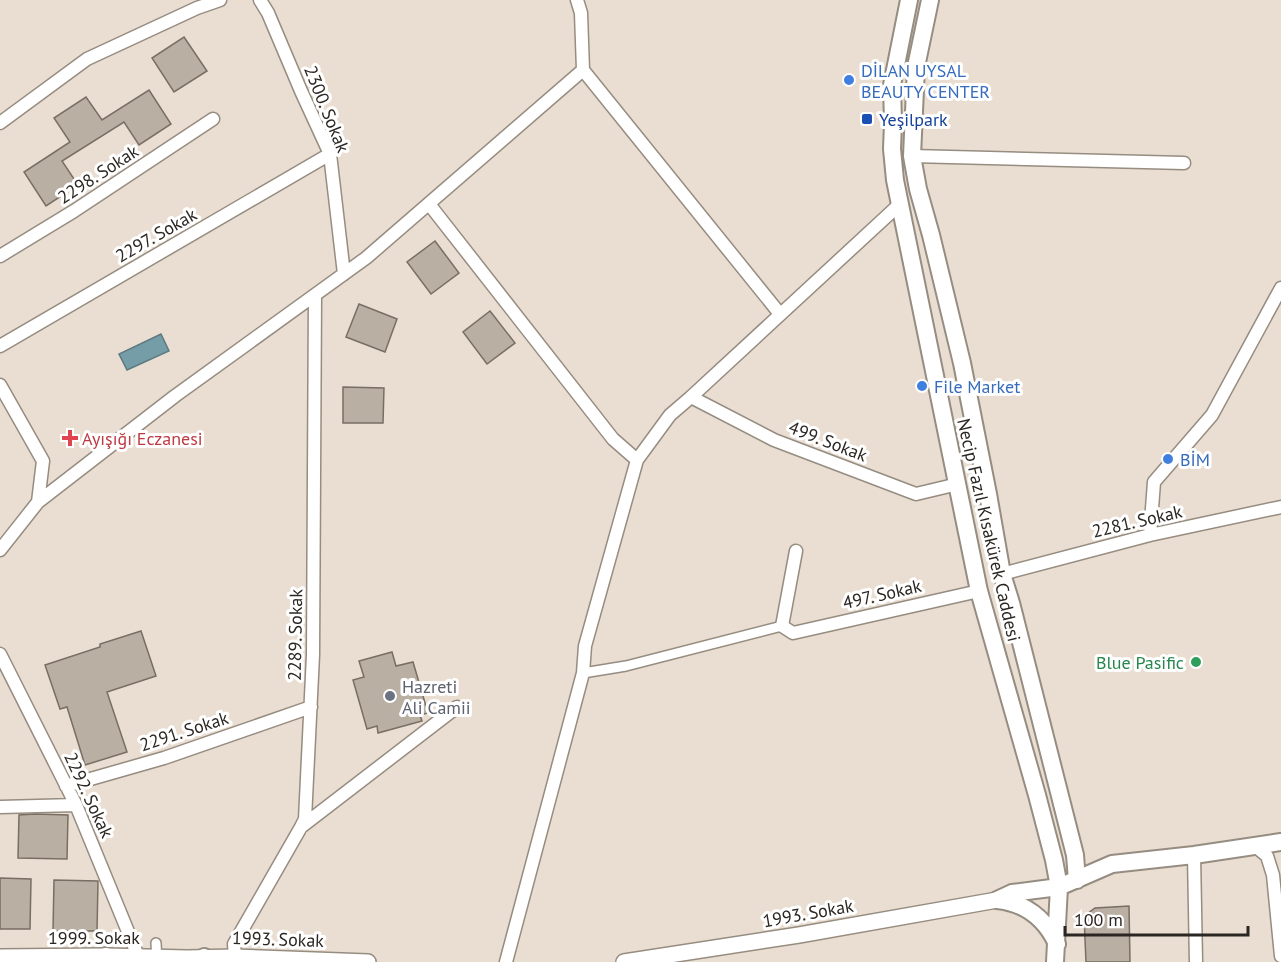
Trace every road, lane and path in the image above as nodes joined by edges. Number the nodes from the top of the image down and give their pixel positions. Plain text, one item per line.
1 (220, 0) edge
2 (260, 0) edge
3 (577, 0) edge
4 (909, 0) edge
5 (930, 0) edge
6 (583, 70) junction
7 (213, 119) dead end
8 (0, 123) edge
9 (330, 154) junction
10 (912, 156) junction
11 (1185, 163) dead end
12 (918, 189) junction
13 (901, 203) junction
14 (429, 204) junction
15 (0, 256) edge
16 (344, 274) junction
17 (1281, 288) edge
18 (315, 295) junction
19 (780, 314) junction
20 (0, 346) edge
21 (0, 385) edge
22 (691, 397) junction
23 (637, 460) junction
24 (958, 484) junction
25 (38, 502) junction
26 (1281, 507) edge
27 (1150, 535) junction
28 (0, 550) edge
29 (796, 551) dead end
30 (1002, 574) junction
31 (979, 591) junction
32 (788, 630) junction
33 (0, 654) edge
34 (583, 673) junction
35 (311, 707) junction
36 (457, 707) dead end
37 (66, 786) junction
38 (76, 805) junction
39 (0, 807) edge
40 (301, 827) junction
41 (1281, 842) edge
42 (1255, 846) junction
43 (1194, 855) junction
44 (1077, 879) junction
45 (1059, 887) junction
46 (997, 900) junction
47 (1057, 944) junction
48 (157, 954) edge
49 (138, 956) junction
50 (1281, 956) edge
51 (0, 957) edge
52 (235, 957) junction
53 (286, 957) edge
54 (112, 959) edge
55 (185, 960) edge
56 (208, 960) edge
57 (368, 962) edge
58 (506, 962) edge
59 (624, 962) edge
60 (1055, 962) edge
61 (1196, 962) edge

1 - 8 street
2 - 9 street, 2300. Sokak
3 - 6 street
4 - 13 main road, Necip Fazıl Kısakürek Caddesi
5 - 10 main road, Necip Fazıl Kısakürek Caddesi
6 - 14 street
6 - 19 street
7 - 15 street, 2298. Sokak
9 - 16 street, 2300. Sokak
9 - 20 street, 2297. Sokak
10 - 11 street
10 - 12 main road, Necip Fazıl Kısakürek Caddesi
12 - 13 main road
12 - 30 main road, Necip Fazıl Kısakürek Caddesi
13 - 19 street
13 - 24 main road, Necip Fazıl Kısakürek Caddesi
14 - 16 street
14 - 23 street
16 - 18 street
17 - 27 street
18 - 25 street
18 - 35 street, 2289. Sokak
19 - 22 street
21 - 25 street
22 - 23 street
22 - 24 street, 499. Sokak
23 - 34 street
24 - 31 main road, Necip Fazıl Kısakürek Caddesi
25 - 28 street
26 - 27 street, 2281. Sokak
27 - 30 street, 2281. Sokak
29 - 32 street
30 - 31 main road
30 - 44 main road, Necip Fazıl Kısakürek Caddesi
31 - 32 street, 497. Sokak
31 - 45 main road, Necip Fazıl Kısakürek Caddesi
32 - 34 street
33 - 37 street, 2292. Sokak
34 - 58 street
35 - 37 street, 2291. Sokak
35 - 40 street, 2289. Sokak
36 - 40 street
37 - 38 street, 2292. Sokak
38 - 39 street
38 - 49 street, 2292. Sokak
40 - 52 street, 2289. Sokak
41 - 42 main road
42 - 43 main road
42 - 50 street
43 - 44 main road
43 - 61 street
44 - 45 main road
45 - 46 main road
45 - 47 main road, Necip Fazıl Kısakürek Caddesi
46 - 47 main road
46 - 59 street, 1993. Sokak
47 - 60 main road, Necip Fazıl Kısakürek Caddesi
48 - 49 street, 1999. Sokak
48 - 55 street, 1999. Sokak
49 - 54 street, 1999. Sokak
51 - 54 street, 1999. Sokak
52 - 53 street, 1993. Sokak
52 - 56 street, 1993. Sokak
53 - 57 street, 1993. Sokak
55 - 56 street, 1993. Sokak

